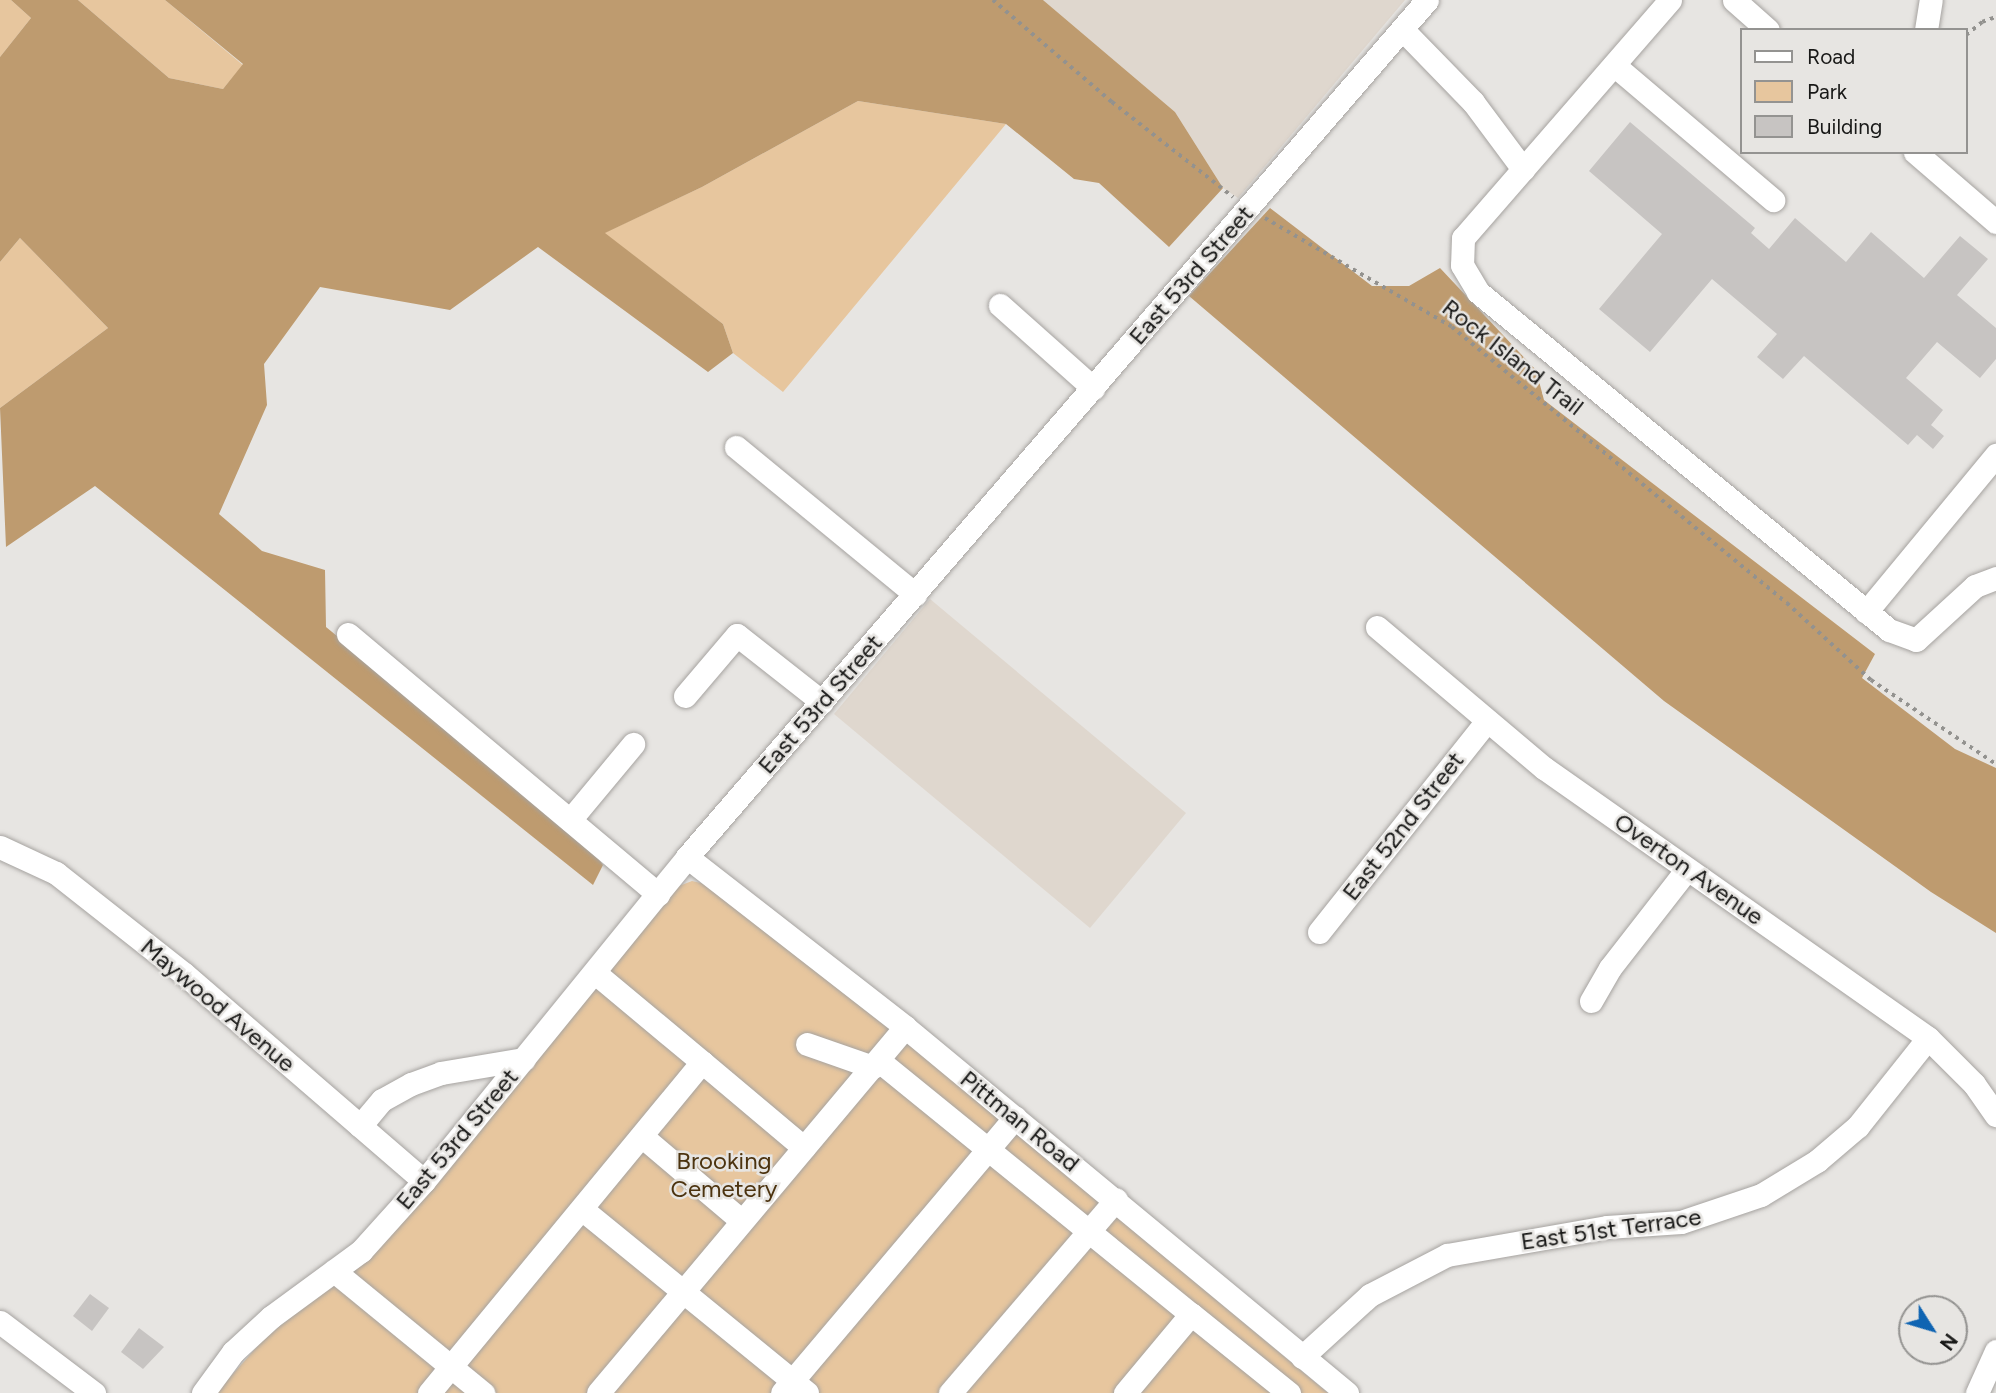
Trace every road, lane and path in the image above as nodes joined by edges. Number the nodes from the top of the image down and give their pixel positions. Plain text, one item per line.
1 (993, 0) edge
2 (1427, 0) edge
3 (1670, 0) edge
4 (1734, 0) edge
5 (1931, 0) edge
6 (1996, 18) edge
7 (1766, 28) edge
8 (1926, 28) edge
9 (1402, 29) junction
10 (1968, 33) edge
11 (1614, 65) junction
12 (1917, 154) edge
13 (1524, 169) junction
14 (1773, 200) dead end
15 (1248, 209) junction
16 (1996, 222) edge
17 (1000, 305) dead end
18 (1093, 388) junction
19 (736, 447) dead end
20 (1996, 455) edge
21 (1996, 578) edge
22 (915, 594) junction
23 (1866, 612) junction
24 (1377, 627) dead end
25 (348, 634) dead end
26 (685, 696) dead end
27 (822, 702) junction
28 (1487, 720) junction
29 (632, 744) dead end
30 (1996, 764) edge
31 (570, 820) junction
32 (0, 847) edge
33 (687, 857) junction
34 (1687, 869) junction
35 (658, 894) junction
36 (1319, 932) dead end
37 (596, 973) junction
38 (1591, 1001) dead end
39 (905, 1027) junction
40 (1928, 1038) junction
41 (807, 1044) dead end
42 (524, 1059) junction
43 (702, 1062) junction
44 (875, 1063) junction
45 (1996, 1115) edge
46 (1015, 1117) junction
47 (360, 1126) junction
48 (644, 1138) junction
49 (804, 1148) junction
50 (988, 1150) junction
51 (424, 1181) junction
52 (1116, 1199) junction
53 (583, 1210) junction
54 (742, 1221) junction
55 (1087, 1233) junction
56 (334, 1271) junction
57 (683, 1292) junction
58 (1191, 1314) junction
59 (0, 1322) edge
60 (1996, 1351) edge
61 (1303, 1357) junction
62 (451, 1367) junction
63 (794, 1389) edge
64 (206, 1392) edge
65 (94, 1393) edge
66 (429, 1393) edge
67 (483, 1393) edge
68 (598, 1393) edge
69 (950, 1393) edge
70 (1125, 1393) edge
71 (1289, 1393) edge
72 (1348, 1393) edge
73 (1977, 1393) edge

1 - 15 path, Rock Island Trail
2 - 9 street, East 53rd Street
3 - 11 street
4 - 7 street
5 - 8 street
6 - 10 path
9 - 13 street
9 - 15 street, East 53rd Street
11 - 13 street
11 - 14 street
12 - 16 street
13 - 23 street
15 - 18 street, East 53rd Street
15 - 30 path, Rock Island Trail
17 - 18 street
18 - 22 street, East 53rd Street
19 - 22 street
20 - 23 street
21 - 23 street
22 - 27 street, East 53rd Street
24 - 28 street, Overton Avenue
25 - 31 street
26 - 27 street
27 - 33 street, East 53rd Street
28 - 34 street, Overton Avenue
28 - 36 street, East 52nd Street
29 - 31 street
31 - 35 street
32 - 47 street, Maywood Avenue
33 - 35 street, East 53rd Street
33 - 39 street, Pittman Road
34 - 38 street
34 - 40 street, Overton Avenue
35 - 37 street, East 53rd Street
37 - 42 street, East 53rd Street
37 - 43 street
39 - 44 street
39 - 46 street, Pittman Road
40 - 45 street, Overton Avenue
40 - 61 street, East 51st Terrace
41 - 44 street
42 - 47 street
42 - 51 street, East 53rd Street
43 - 48 street
43 - 49 street
44 - 49 street
44 - 50 street
46 - 50 street
46 - 52 street, Pittman Road
47 - 51 street, Maywood Avenue
48 - 53 street
48 - 54 street
49 - 54 street
50 - 55 street
50 - 63 street
51 - 56 street, East 53rd Street
52 - 55 street
52 - 61 street, Pittman Road
53 - 57 street
53 - 62 street
54 - 57 street
55 - 58 street
55 - 69 street
56 - 62 street
56 - 64 street, East 53rd Street
57 - 63 street
57 - 68 street
58 - 70 street
58 - 71 street
59 - 65 street
60 - 73 street
61 - 72 street, Pittman Road
62 - 66 street
62 - 67 street

